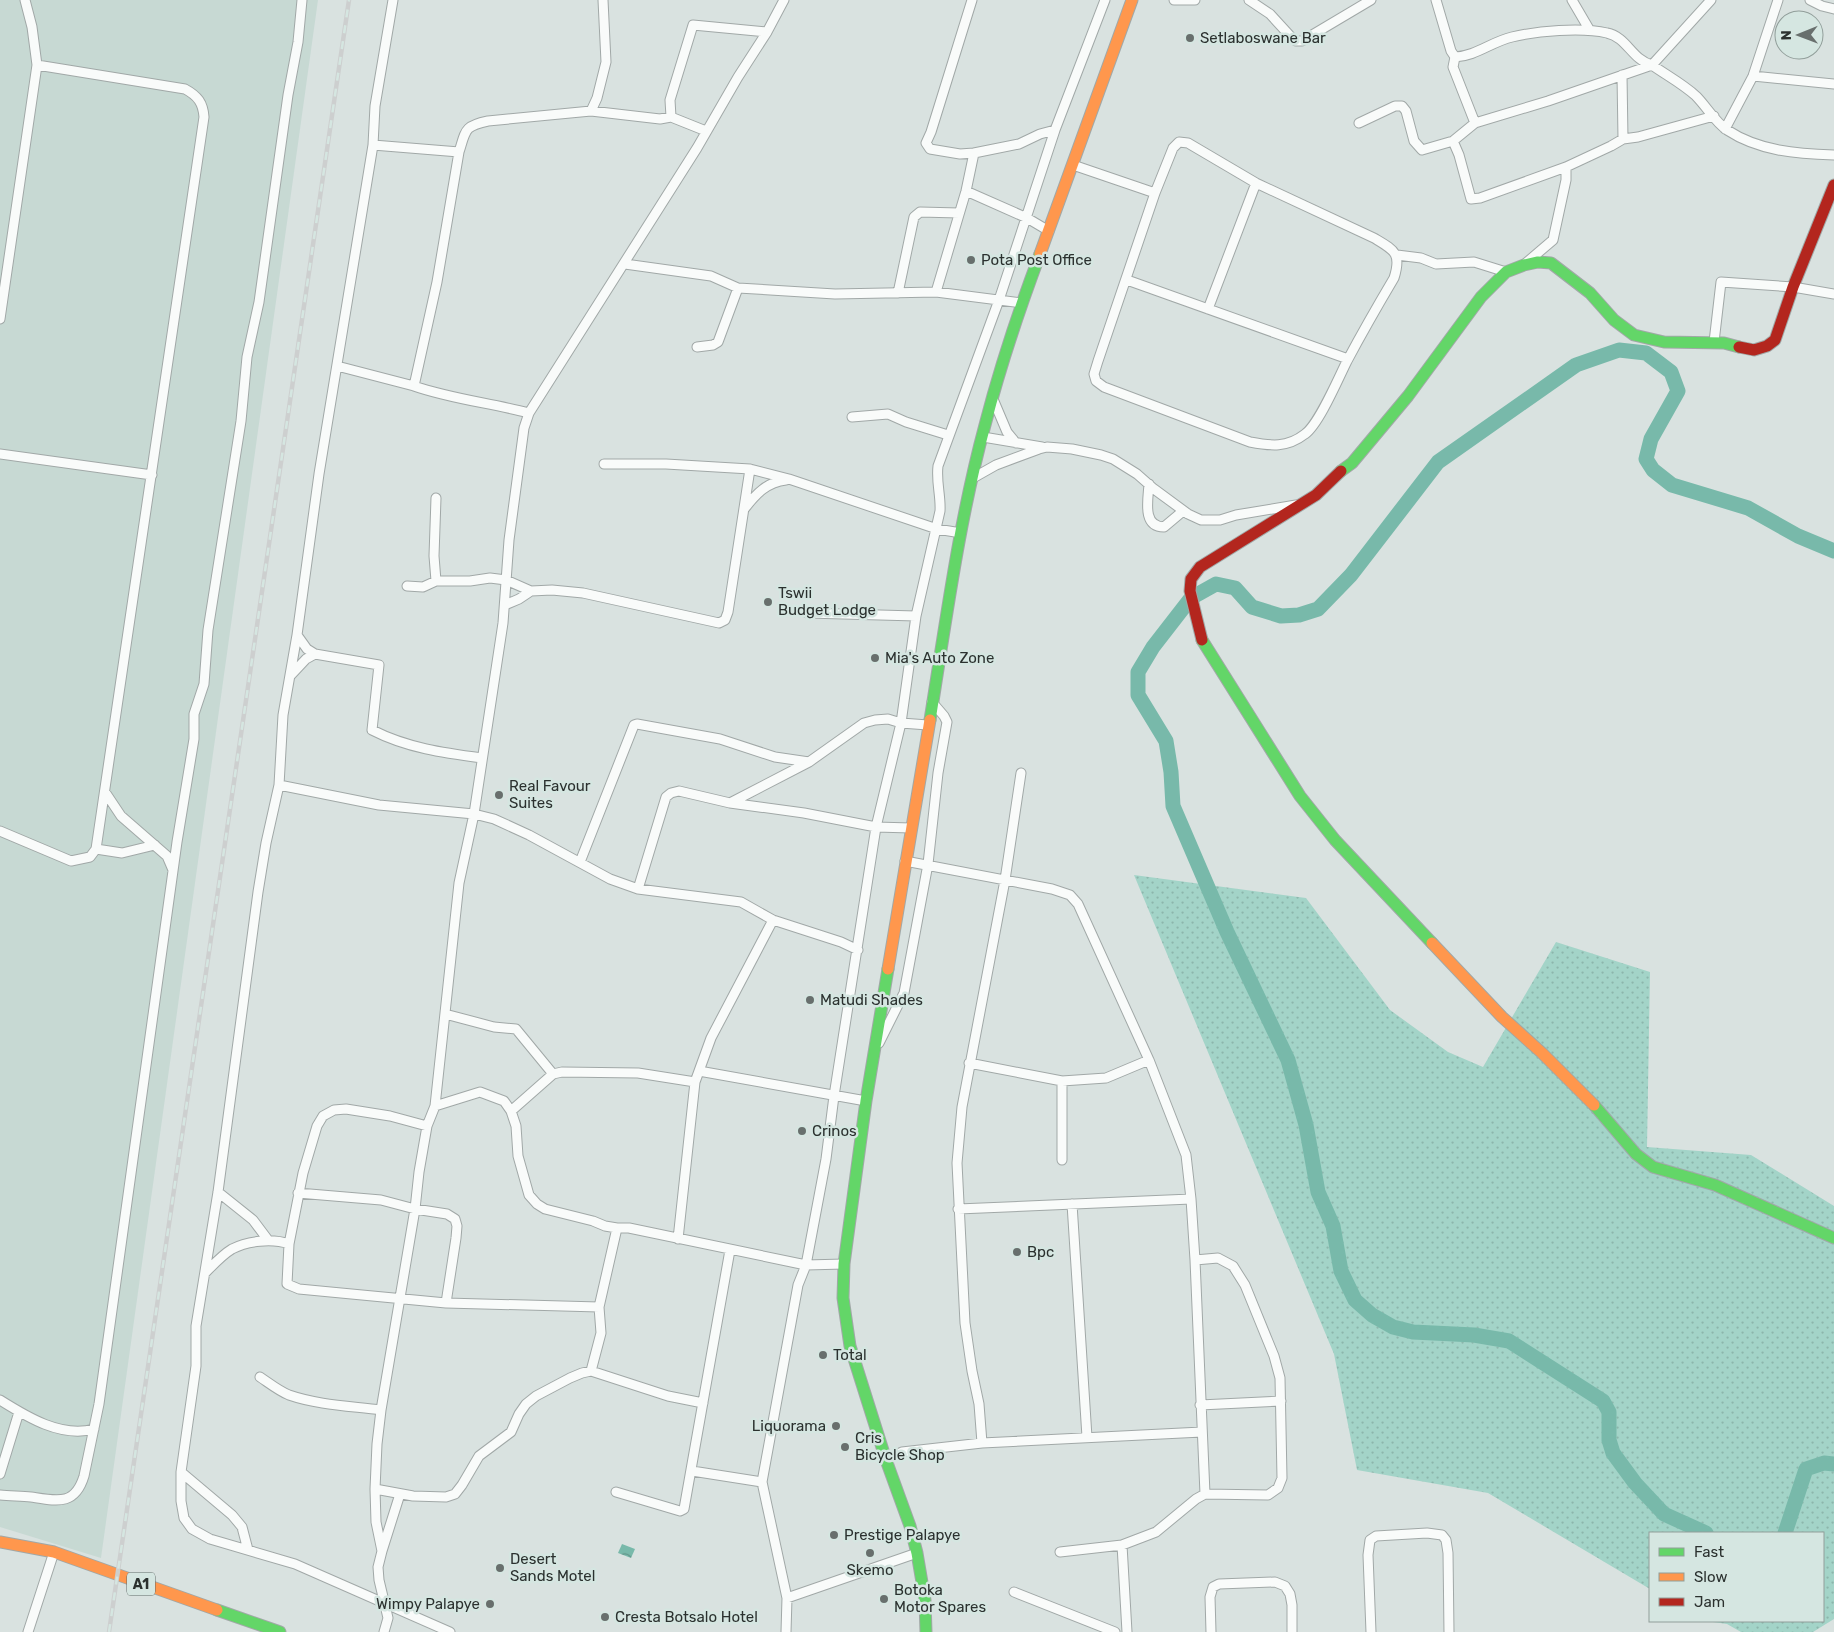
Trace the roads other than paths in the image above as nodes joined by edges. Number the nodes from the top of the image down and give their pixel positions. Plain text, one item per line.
1 (25, 0) edge
2 (302, 0) edge
3 (393, 0) edge
4 (603, 0) edge
5 (784, 0) edge
6 (972, 0) edge
7 (1106, 0) edge
8 (1132, 0) edge
9 (1174, 0) edge
10 (1195, 0) edge
11 (1371, 0) edge
12 (1436, 0) edge
13 (1572, 0) edge
14 (1711, 0) edge
15 (1778, 0) edge
16 (1810, 0) edge
17 (1255, 1) edge
18 (1834, 9) edge
19 (1589, 29) junction
20 (767, 32) junction
21 (1454, 57) junction
22 (37, 65) junction
23 (1652, 65) junction
24 (1622, 76) junction
25 (1753, 76) junction
26 (1834, 84) edge
27 (591, 111) junction
28 (1714, 116) junction
29 (671, 117) junction
30 (1359, 123) dead end
31 (1476, 123) junction
32 (1725, 129) junction
33 (1055, 130) junction
34 (706, 131) junction
35 (1624, 138) junction
36 (1453, 140) junction
37 (373, 145) junction
38 (459, 152) junction
39 (974, 153) junction
40 (1834, 155) edge
41 (1073, 165) junction
42 (1566, 167) junction
43 (1256, 183) junction
44 (1834, 185) edge
45 (966, 190) junction
46 (1155, 193) junction
47 (960, 213) junction
48 (1027, 218) junction
49 (1049, 230) junction
50 (1397, 255) junction
51 (625, 264) junction
52 (1524, 265) junction
53 (1506, 272) junction
54 (1126, 280) junction
55 (1793, 287) junction
56 (738, 288) junction
57 (936, 292) junction
58 (898, 293) junction
59 (1834, 294) edge
60 (999, 300) junction
61 (1022, 302) junction
62 (1208, 309) junction
63 (0, 319) edge
64 (1714, 342) junction
65 (697, 346) dead end
66 (1348, 359) junction
67 (337, 366) junction
68 (414, 386) junction
69 (993, 400) junction
70 (530, 413) junction
71 (852, 417) dead end
72 (948, 435) junction
73 (983, 438) junction
74 (1016, 444) junction
75 (1047, 447) junction
76 (0, 454) edge
77 (604, 464) dead end
78 (750, 469) junction
79 (152, 475) junction
80 (973, 478) junction
81 (789, 479) junction
82 (1149, 484) junction
83 (436, 498) dead end
84 (1299, 504) junction
85 (743, 510) junction
86 (1184, 511) junction
87 (937, 529) junction
88 (961, 533) junction
89 (506, 580) junction
90 (436, 581) junction
91 (407, 586) dead end
92 (531, 591) junction
93 (505, 605) junction
94 (807, 613) dead end
95 (916, 616) junction
96 (297, 635) junction
97 (315, 654) junction
98 (290, 676) junction
99 (932, 702) junction
100 (901, 722) junction
101 (928, 725) junction
102 (482, 758) junction
103 (809, 762) junction
104 (1021, 773) dead end
105 (280, 785) junction
106 (105, 792) junction
107 (730, 803) junction
108 (474, 814) junction
109 (876, 827) junction
110 (911, 828) junction
111 (0, 831) edge
112 (155, 846) junction
113 (96, 849) junction
114 (905, 861) junction
115 (580, 862) junction
116 (928, 864) junction
117 (174, 871) junction
118 (1005, 880) junction
119 (638, 889) junction
120 (773, 920) junction
121 (858, 950) junction
122 (445, 1014) junction
123 (875, 1049) junction
124 (1149, 1060) junction
125 (969, 1063) junction
126 (699, 1071) junction
127 (553, 1074) junction
128 (695, 1082) junction
129 (1062, 1082) junction
130 (834, 1096) junction
131 (866, 1100) junction
132 (436, 1106) junction
133 (511, 1111) junction
134 (427, 1126) junction
135 (1062, 1160) dead end
136 (218, 1192) junction
137 (298, 1194) junction
138 (1191, 1198) junction
139 (1072, 1204) junction
140 (415, 1209) junction
141 (958, 1209) junction
142 (617, 1228) junction
143 (1834, 1238) edge
144 (678, 1239) junction
145 (268, 1240) junction
146 (289, 1244) junction
147 (730, 1250) junction
148 (1195, 1260) junction
149 (844, 1264) junction
150 (806, 1265) junction
151 (205, 1273) junction
152 (400, 1298) junction
153 (446, 1303) junction
154 (599, 1307) junction
155 (591, 1372) junction
156 (260, 1377) dead end
157 (0, 1400) edge
158 (1281, 1401) junction
159 (703, 1403) junction
160 (1200, 1405) junction
161 (381, 1410) junction
162 (19, 1412) junction
163 (94, 1429) junction
164 (1202, 1432) junction
165 (1087, 1437) junction
166 (982, 1443) junction
167 (886, 1460) junction
168 (181, 1472) junction
169 (692, 1472) junction
170 (0, 1474) edge
171 (762, 1482) junction
172 (375, 1489) junction
173 (616, 1492) dead end
174 (400, 1494) junction
175 (1205, 1494) junction
176 (0, 1495) edge
177 (0, 1542) edge
178 (1122, 1545) junction
179 (248, 1550) junction
180 (382, 1551) junction
181 (54, 1552) junction
182 (1060, 1552) dead end
183 (917, 1554) junction
184 (1014, 1592) dead end
185 (787, 1598) junction
186 (384, 1604) junction
187 (28, 1632) edge
188 (280, 1632) edge
189 (384, 1632) edge
190 (450, 1632) edge
191 (786, 1632) edge
192 (926, 1632) edge
193 (1115, 1632) edge
194 (1127, 1632) edge
195 (1211, 1632) edge
196 (1292, 1632) edge
197 (1371, 1632) edge
198 (1449, 1632) edge

1 - 22 street
2 - 117 street
3 - 37 street
4 - 27 street
5 - 20 street
6 - 39 street
7 - 33 street
8 - 41 main road
9 - 10 street
11 - 17 street
12 - 21 street
13 - 19 street
14 - 23 street
15 - 25 street
16 - 18 street
19 - 21 street
19 - 23 street
20 - 29 street
20 - 34 street
21 - 31 street
22 - 63 street
22 - 79 street
23 - 24 street
23 - 28 street
24 - 31 street
24 - 35 street
25 - 26 street
25 - 32 street
27 - 29 street
27 - 38 street
28 - 32 street
28 - 35 street
29 - 34 street
30 - 36 street
31 - 36 street
32 - 40 street
33 - 39 street
33 - 48 street
34 - 51 street
35 - 42 street
36 - 42 street
37 - 38 street
37 - 67 street
38 - 68 street
39 - 45 street
41 - 46 street
41 - 49 main road
42 - 52 street
43 - 46 street
43 - 50 street
43 - 62 street
44 - 55 main road
45 - 47 street
45 - 48 street
46 - 54 street
47 - 57 street
47 - 58 street
48 - 49 street
48 - 60 street
49 - 61 main road
50 - 53 street
50 - 66 street
51 - 56 street
51 - 70 street
52 - 53 main road
52 - 64 main road
53 - 84 main road
54 - 62 street
54 - 66 street
55 - 59 street
55 - 64 main road
55 - 64 street
56 - 58 street
56 - 65 street
57 - 58 street
57 - 60 street
60 - 61 street
60 - 72 street
61 - 69 main road
62 - 66 street
67 - 68 street
67 - 96 street
68 - 70 street
69 - 73 main road
69 - 74 street
70 - 89 street
71 - 72 street
72 - 87 street
73 - 74 street
73 - 80 main road
74 - 75 street
75 - 80 street
75 - 82 street
76 - 79 street
77 - 78 street
78 - 81 street
78 - 85 street
79 - 106 street
80 - 88 main road
81 - 85 street
81 - 87 street
82 - 86 street
82 - 86 street
83 - 90 street
84 - 86 street
84 - 143 main road
85 - 92 street
87 - 88 street
87 - 95 street
88 - 99 main road
89 - 90 street
89 - 92 street
89 - 93 street
90 - 91 street
92 - 93 street
93 - 102 street
94 - 95 street
95 - 100 street
96 - 97 street
96 - 98 street
97 - 98 street
97 - 102 street
98 - 105 street
99 - 101 main road
99 - 116 street
100 - 101 street
100 - 103 street
100 - 109 street
101 - 110 main road
102 - 108 street
103 - 107 street
103 - 115 street
104 - 118 street
105 - 108 street
105 - 136 street
106 - 112 street
106 - 113 street
107 - 109 street
107 - 119 street
108 - 115 street
108 - 122 street
109 - 110 street
109 - 121 street
110 - 114 main road
111 - 113 street
112 - 113 street
112 - 117 street
114 - 116 street
114 - 123 main road
115 - 119 street
116 - 118 street
116 - 123 street
117 - 163 street
118 - 124 street
118 - 125 street
119 - 120 street
120 - 121 street
120 - 126 street
121 - 130 street
122 - 127 street
122 - 132 street
123 - 131 main road
124 - 129 street
124 - 138 street
125 - 129 street
125 - 141 street
126 - 128 street
126 - 130 street
127 - 128 street
127 - 133 street
128 - 144 street
129 - 135 street
130 - 131 street
130 - 150 street
131 - 149 main road
132 - 133 street
132 - 134 street
133 - 142 street
134 - 137 street
134 - 140 street
136 - 145 street
136 - 151 street
137 - 140 street
137 - 146 street
138 - 139 street
138 - 148 street
139 - 141 street
139 - 165 street
140 - 152 street
140 - 153 street
141 - 166 street
142 - 144 street
142 - 154 street
144 - 147 street
145 - 146 street
145 - 151 street
146 - 152 street
147 - 150 street
147 - 159 street
148 - 158 street
148 - 160 street
149 - 150 street
149 - 167 main road
150 - 171 street
151 - 168 street
152 - 153 street
152 - 161 street
153 - 154 street
154 - 155 street
155 - 159 street
155 - 174 street
156 - 161 street
157 - 162 street
158 - 160 street
158 - 175 street
159 - 169 street
160 - 164 street
161 - 172 street
162 - 163 street
162 - 170 street
163 - 176 street
164 - 165 street
164 - 175 street
165 - 166 street
166 - 167 street
167 - 183 main road
168 - 179 street
168 - 179 street
169 - 171 street
169 - 173 street
171 - 185 street
172 - 174 street
172 - 180 street
174 - 180 street
175 - 178 street
177 - 181 main road, A1
178 - 182 street
178 - 194 street
179 - 186 street
180 - 186 street
181 - 187 street
181 - 188 main road, A1
183 - 185 street
183 - 192 main road
184 - 193 street
185 - 191 street
186 - 189 street
186 - 190 street
195 - 196 street
197 - 198 street

